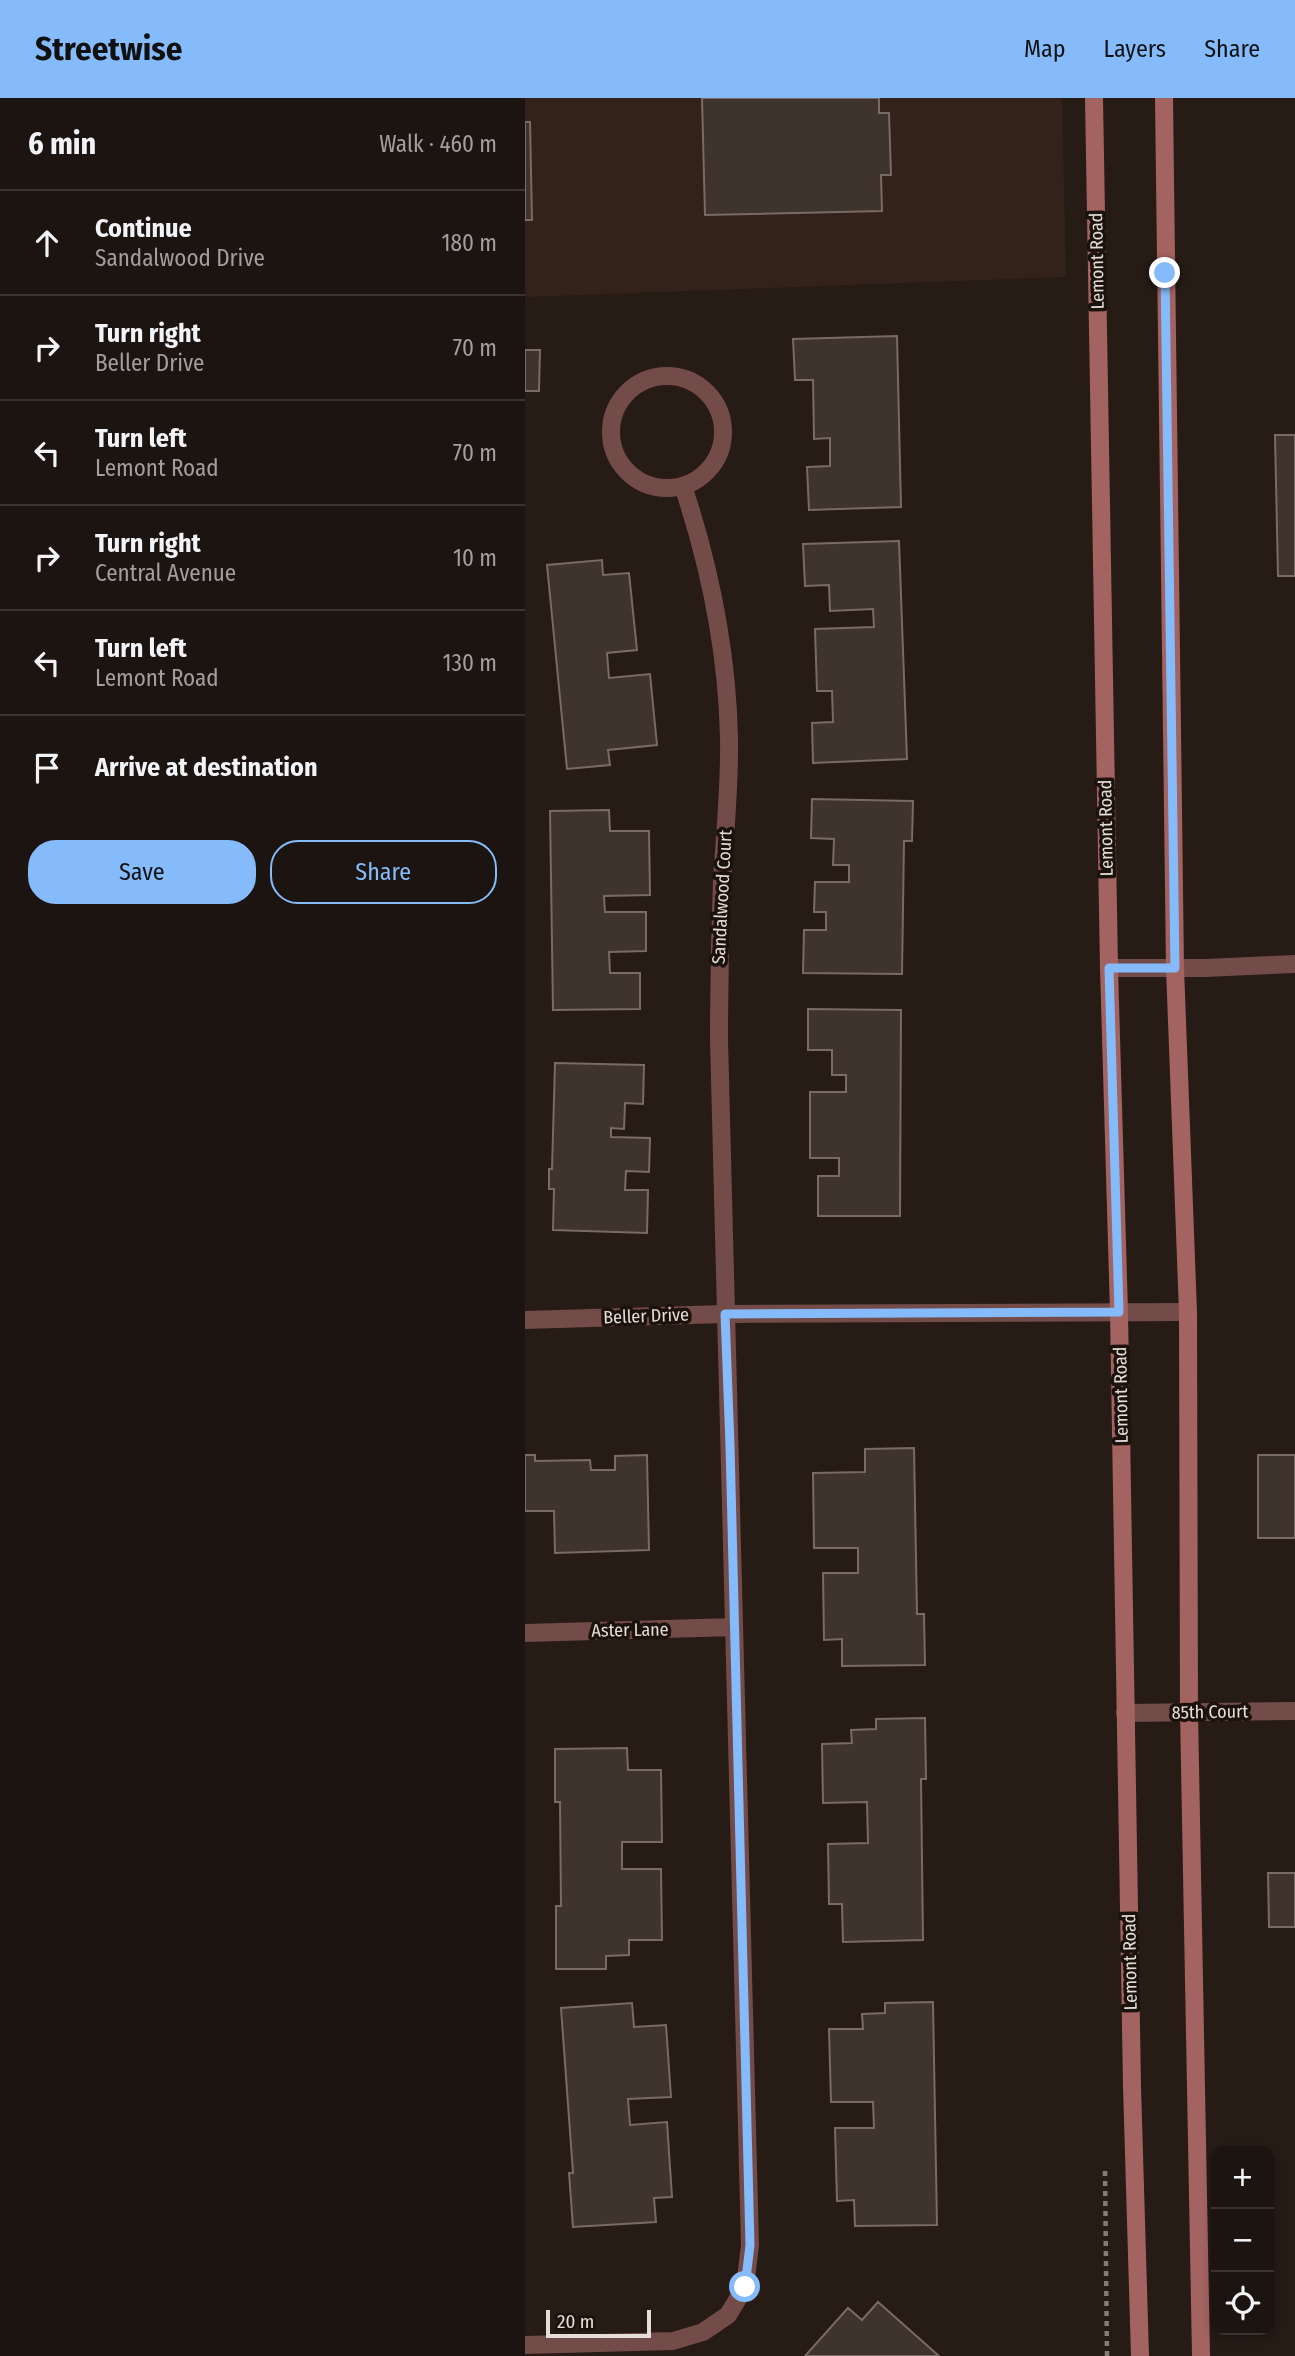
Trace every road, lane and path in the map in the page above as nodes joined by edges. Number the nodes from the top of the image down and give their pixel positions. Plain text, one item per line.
1 (1094, 98) edge
2 (1164, 98) edge
3 (683, 486) junction
4 (1295, 964) edge
5 (1109, 968) junction
6 (1175, 968) junction
7 (1119, 1312) junction
8 (1188, 1312) junction
9 (725, 1314) junction
10 (525, 1320) edge
11 (734, 1627) junction
12 (525, 1633) edge
13 (1295, 1711) edge
14 (1189, 1712) junction
15 (1125, 1713) junction
16 (525, 2345) edge
17 (1140, 2356) edge
18 (1201, 2356) edge

1 - 5 main road, Lemont Road
2 - 6 main road
3 - 3 street
3 - 9 street, Sandalwood Court
4 - 6 street
5 - 6 street
5 - 7 main road, Lemont Road
6 - 8 main road
7 - 8 street, Beller Drive
7 - 9 street, Beller Drive
7 - 15 main road, Lemont Road
8 - 14 main road
9 - 10 street, Beller Drive
9 - 11 street, Sandalwood Court
11 - 12 street, Aster Lane
11 - 16 street, Sandalwood Court
13 - 14 street, 85th Court
14 - 15 street, 85th Court
14 - 18 main road
15 - 17 main road, Lemont Road

